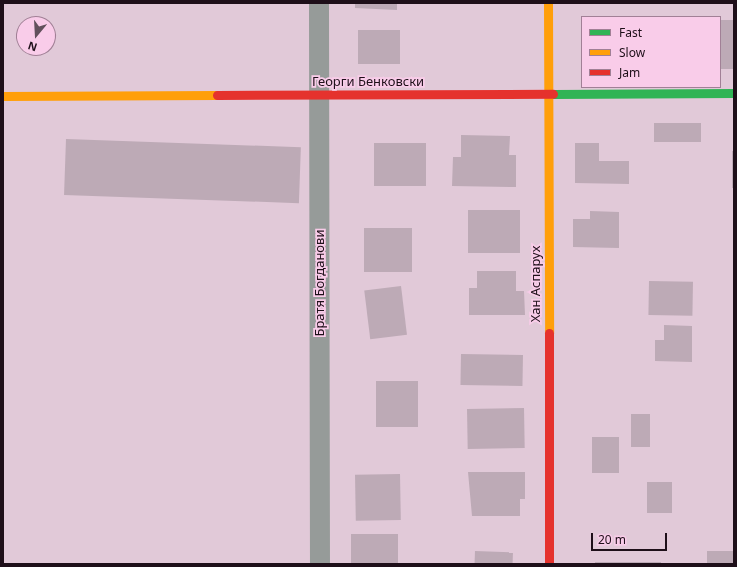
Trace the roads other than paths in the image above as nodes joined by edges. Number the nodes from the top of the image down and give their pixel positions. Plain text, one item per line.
1 (318, 3) edge
2 (548, 3) edge
3 (547, 93) junction
4 (734, 93) edge
5 (319, 95) junction
6 (3, 96) edge
7 (320, 564) edge
8 (549, 564) edge

1 - 5 street, Братя Богданови
2 - 3 street, Хан Аспарух
3 - 4 street, Георги Бенковски
3 - 5 street, Георги Бенковски
3 - 8 street, Хан Аспарух
5 - 6 street, Георги Бенковски
5 - 7 street, Братя Богданови

